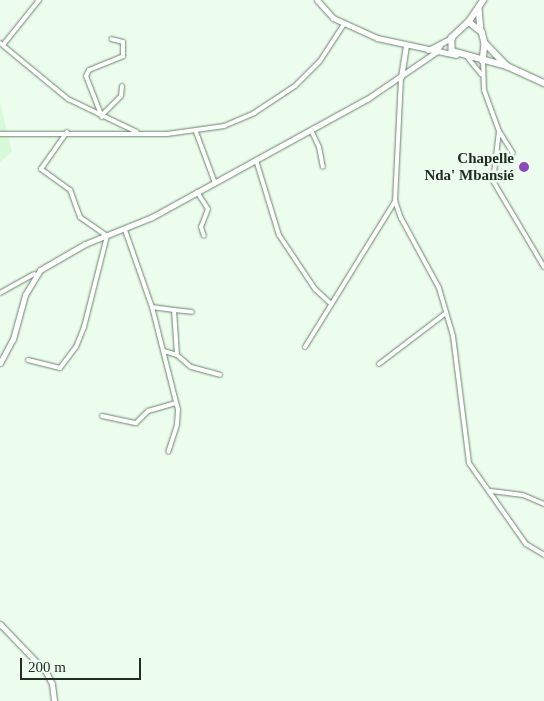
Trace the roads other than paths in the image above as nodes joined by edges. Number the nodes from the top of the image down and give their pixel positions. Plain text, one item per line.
1 (39, 0) edge
2 (316, 0) edge
3 (484, 0) edge
4 (479, 8) junction
5 (469, 22) junction
6 (344, 24) junction
7 (482, 32) junction
8 (452, 38) junction
9 (111, 39) dead end
10 (485, 43) junction
11 (2, 44) edge
12 (440, 45) junction
13 (406, 46) junction
14 (428, 50) junction
15 (436, 52) junction
16 (456, 55) junction
17 (468, 58) junction
18 (483, 61) junction
19 (507, 66) junction
20 (481, 74) junction
21 (401, 77) junction
22 (544, 83) edge
23 (122, 86) dead end
24 (102, 116) junction
25 (311, 130) junction
26 (499, 131) junction
27 (67, 132) junction
28 (196, 132) junction
29 (140, 133) junction
30 (0, 134) edge
31 (513, 154) dead end
32 (256, 160) junction
33 (323, 167) dead end
34 (214, 183) junction
35 (197, 192) junction
36 (395, 201) junction
37 (125, 230) junction
38 (107, 236) junction
39 (204, 236) dead end
40 (544, 267) edge
41 (34, 274) junction
42 (0, 293) edge
43 (330, 303) junction
44 (152, 306) junction
45 (174, 310) junction
46 (192, 312) dead end
47 (446, 313) junction
48 (305, 347) dead end
49 (164, 352) junction
50 (177, 355) junction
51 (28, 360) dead end
52 (0, 363) edge
53 (379, 364) dead end
54 (220, 374) dead end
55 (176, 403) junction
56 (102, 416) dead end
57 (168, 452) dead end
58 (491, 491) junction
59 (544, 504) edge
60 (544, 555) edge
61 (0, 624) edge
62 (54, 701) edge

1 - 11 street
2 - 6 street
3 - 4 main road
4 - 5 main road
4 - 7 main road
5 - 7 main road
5 - 8 main road
6 - 13 street
6 - 28 street
7 - 10 main road
8 - 12 street
8 - 16 main road
9 - 24 street
10 - 18 main road
10 - 19 main road
11 - 24 street
12 - 14 street
12 - 15 street
13 - 14 street
13 - 21 street
14 - 15 street
15 - 16 street
15 - 21 street
16 - 17 main road
17 - 18 main road
17 - 20 street
18 - 19 main road
18 - 20 street
19 - 22 main road
20 - 26 street
21 - 25 street
21 - 36 street
23 - 24 street
24 - 29 street
25 - 32 street
25 - 33 street
26 - 31 street
26 - 40 street
27 - 29 street
27 - 30 street
27 - 38 street
28 - 29 street
28 - 34 street
32 - 34 street
32 - 43 street
34 - 35 street
35 - 37 street
35 - 39 street
36 - 43 street
36 - 47 street
37 - 38 street
37 - 44 street
38 - 41 street
38 - 51 street
41 - 42 street
41 - 52 street
43 - 48 street
44 - 45 street
44 - 49 street
45 - 46 street
45 - 50 street
47 - 53 street
47 - 58 street
49 - 50 street
49 - 55 street
50 - 54 street
55 - 56 street
55 - 57 street
58 - 59 street
58 - 60 street
61 - 62 street

